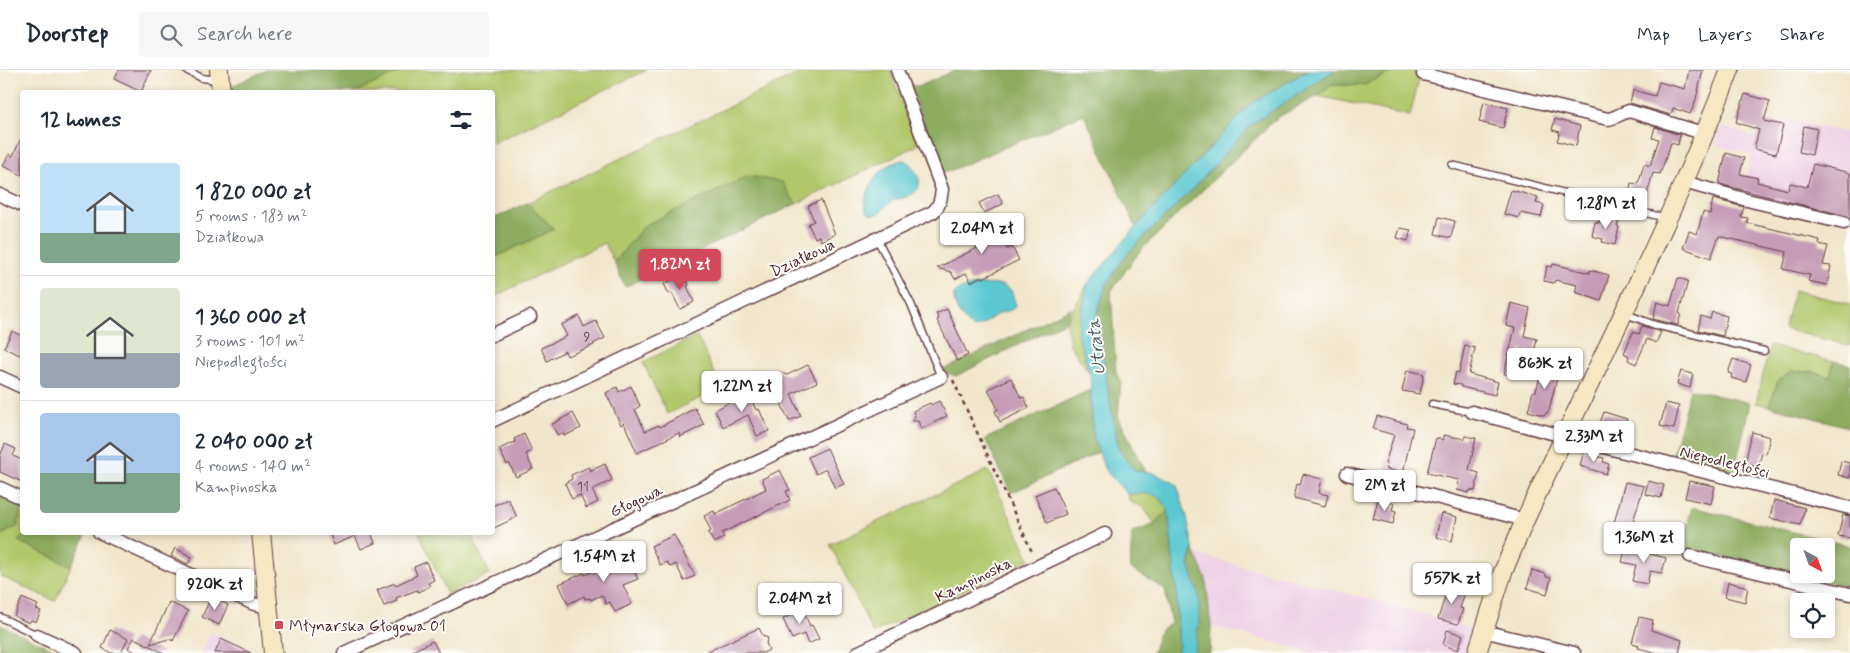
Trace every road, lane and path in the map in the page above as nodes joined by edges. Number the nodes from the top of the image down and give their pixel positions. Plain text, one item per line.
1 (186, 70) edge
2 (897, 70) edge
3 (1730, 70) edge
4 (1423, 74) dead end
5 (220, 81) edge
6 (1706, 134) junction
7 (1452, 165) dead end
8 (1684, 182) junction
9 (0, 195) edge
10 (20, 205) edge
11 (1668, 219) junction
12 (1844, 223) dead end
13 (877, 239) junction
14 (1623, 312) junction
15 (530, 317) dead end
16 (495, 334) edge
17 (1764, 351) dead end
18 (0, 377) edge
19 (941, 377) junction
20 (20, 386) edge
21 (1432, 404) dead end
22 (1472, 412) joint
23 (495, 420) edge
24 (1564, 436) junction
25 (1347, 474) dead end
26 (0, 488) edge
27 (20, 497) edge
28 (1850, 508) edge
29 (1525, 520) junction
30 (1105, 534) dead end
31 (105, 535) edge
32 (261, 535) edge
33 (1690, 556) dead end
34 (1039, 565) junction
35 (1850, 594) edge
36 (268, 607) junction
37 (0, 617) edge
38 (1482, 631) junction
39 (37, 635) joint
40 (76, 653) edge
41 (273, 653) edge
42 (344, 653) edge
43 (857, 653) edge
44 (1476, 653) edge
45 (1574, 653) edge

1 - 5 lane
2 - 13 street, Działkowa
3 - 6 main road
4 - 6 street
6 - 8 main road
7 - 11 lane
8 - 11 main road
8 - 12 street
9 - 10 street
11 - 14 main road
13 - 19 lane
13 - 23 street, Działkowa
14 - 17 lane
14 - 24 main road
15 - 16 street
18 - 20 street
19 - 34 path
19 - 42 street, Głogowa
21 - 22 lane
22 - 24 street, Niepodległości
24 - 28 street, Niepodległości
24 - 29 main road
25 - 29 street
26 - 27 street
29 - 38 main road
30 - 34 street, Kampinoska
31 - 36 street
32 - 36 main road
33 - 35 street
34 - 43 street, Kampinoska
36 - 41 main road
37 - 39 lane
38 - 44 main road
38 - 45 street
39 - 40 street

